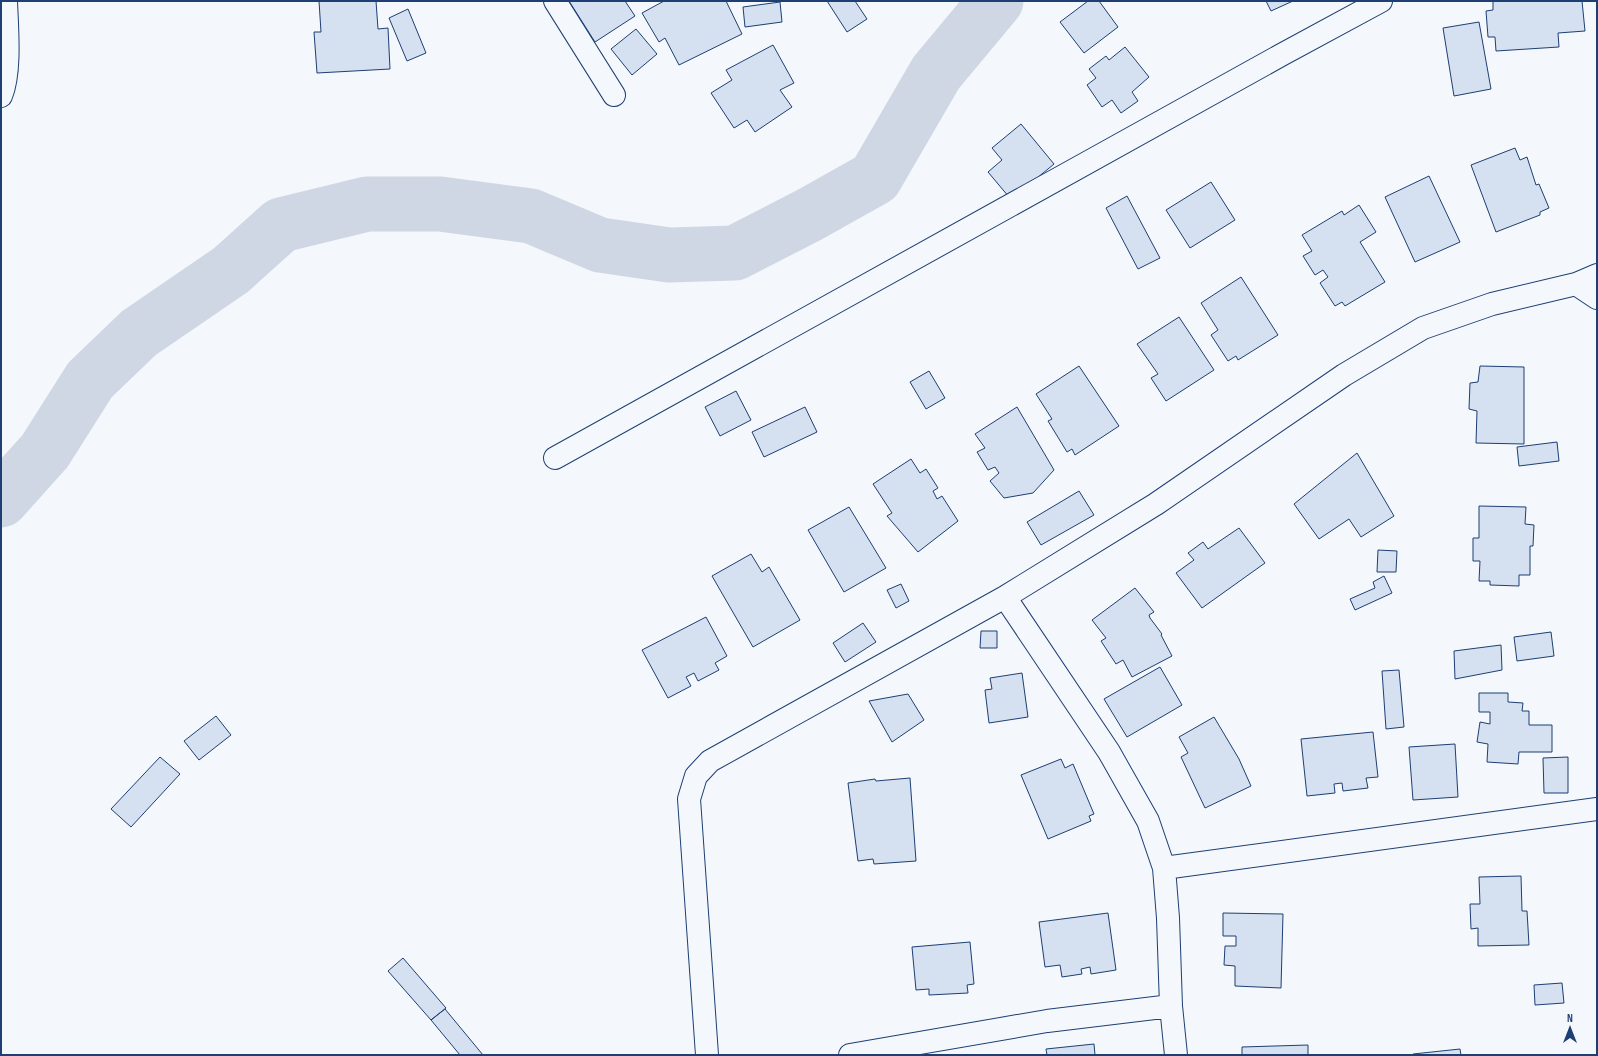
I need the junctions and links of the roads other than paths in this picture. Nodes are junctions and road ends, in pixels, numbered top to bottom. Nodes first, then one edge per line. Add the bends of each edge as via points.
1 (6, 1) edge
2 (555, 1) edge
3 (1381, 1) edge
4 (614, 95) dead end
5 (1, 96) edge
6 (1597, 275) edge
7 (1576, 284) junction
8 (1597, 298) edge
9 (555, 458) dead end
10 (1006, 597) junction
11 (1597, 809) edge
12 (1164, 868) junction
13 (1171, 1006) junction
14 (707, 1055) edge
15 (850, 1055) edge
16 (1176, 1055) edge

1 - 5 street via 8,39 5,87
2 - 4 street
3 - 9 street
6 - 7 street
7 - 8 street
7 - 10 street via 1492,304 1423,328 1344,375 1156,504
10 - 12 street via 1109,752 1148,821
10 - 14 street via 710,761 696,776 689,799
11 - 12 street
12 - 13 street
13 - 15 street via 1047,1021
13 - 16 street

